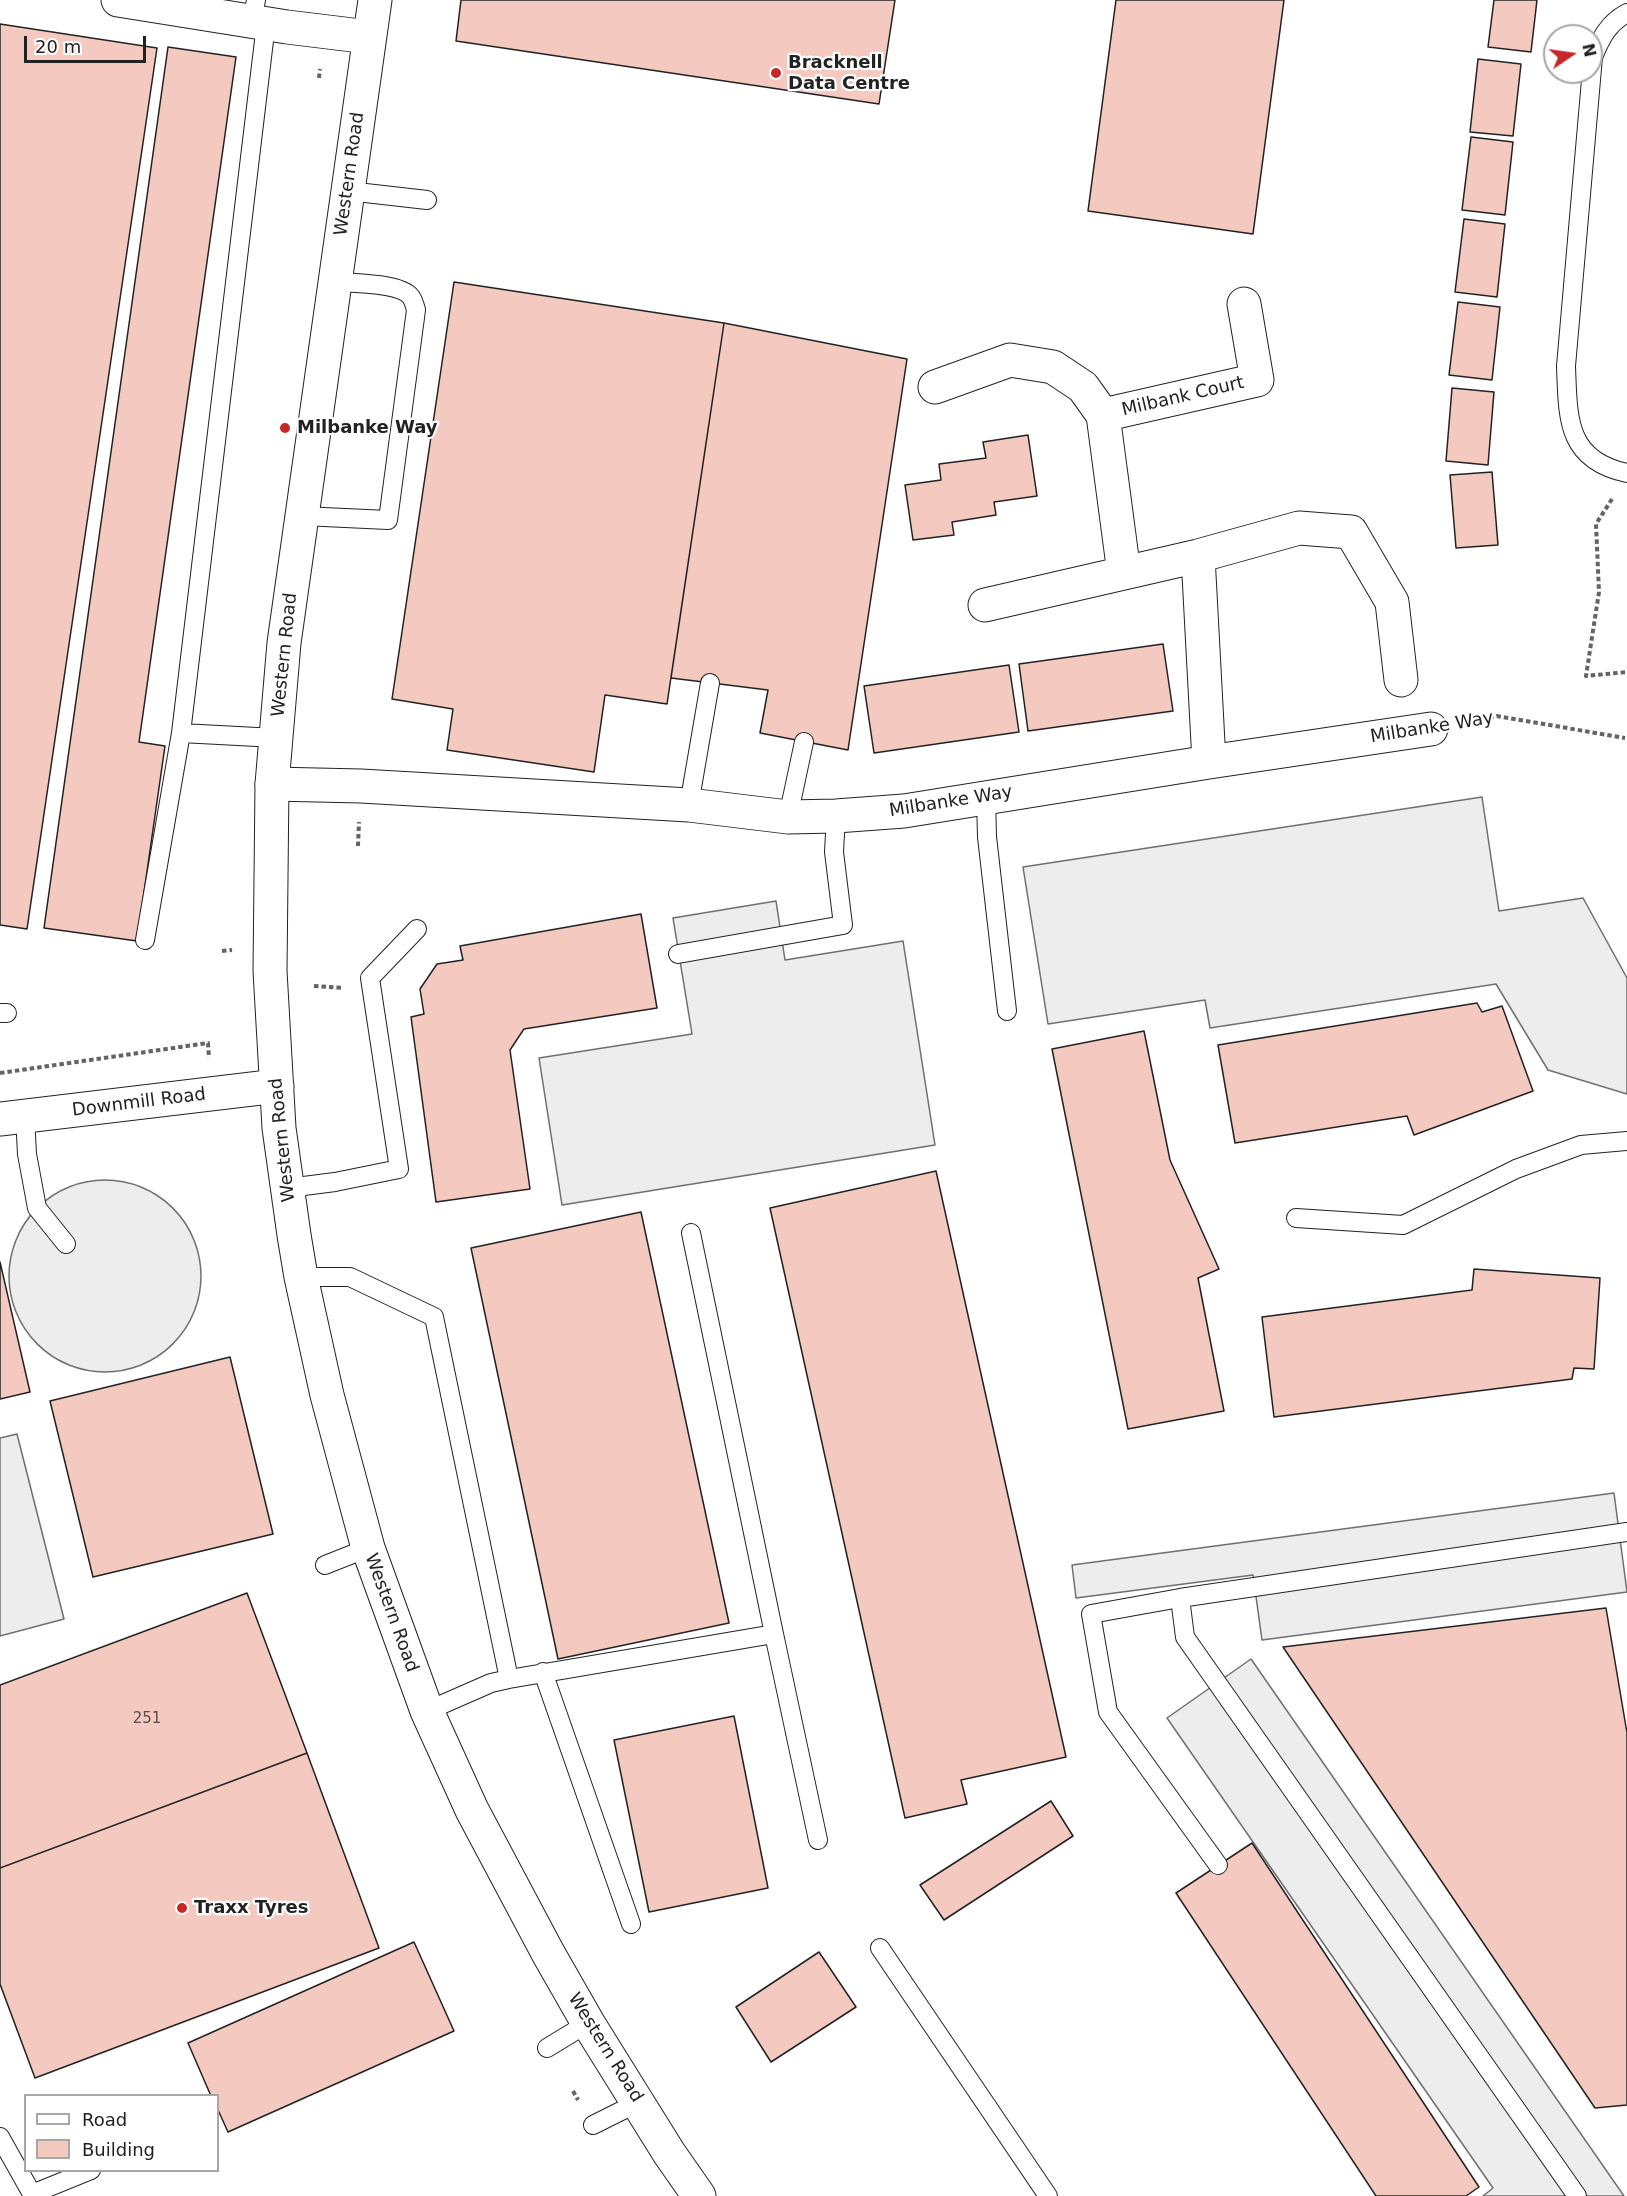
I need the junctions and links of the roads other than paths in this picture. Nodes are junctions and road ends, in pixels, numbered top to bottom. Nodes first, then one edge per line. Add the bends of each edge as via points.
1 (117, 0) edge
2 (375, 0) edge
3 (1627, 13) edge
4 (258, 15) edge
5 (369, 37) junction
6 (348, 191) junction
7 (428, 200) dead end
8 (335, 282) junction
9 (1244, 304) dead end
10 (935, 387) dead end
11 (1103, 415) junction
12 (1627, 473) edge
13 (302, 516) junction
14 (1198, 556) junction
15 (1124, 573) junction
16 (985, 605) dead end
17 (1401, 680) dead end
18 (710, 683) dead end
19 (1431, 729) road end
20 (181, 734) junction
21 (276, 738) junction
22 (804, 742) dead end
23 (1209, 762) junction
24 (272, 784) junction
25 (986, 797) junction
26 (689, 805) junction
27 (836, 816) junction
28 (788, 817) junction
29 (417, 929) dead end
30 (145, 940) dead end
31 (678, 954) dead end
32 (1007, 1011) dead end
33 (277, 1086) junction
34 (12, 1117) edge
35 (1627, 1141) edge
36 (288, 1188) junction
37 (1296, 1218) dead end
38 (691, 1233) dead end
39 (66, 1244) dead end
40 (301, 1277) junction
41 (1627, 1532) edge
42 (368, 1548) junction
43 (325, 1565) dead end
44 (1180, 1598) junction
45 (774, 1634) junction
46 (543, 1672) junction
47 (509, 1679) junction
48 (427, 1711) junction
49 (818, 1840) dead end
50 (1218, 1865) dead end
51 (631, 1924) dead end
52 (880, 1948) dead end
53 (588, 2023) junction
54 (547, 2048) dead end
55 (639, 2102) junction
56 (592, 2125) dead end
57 (0, 2137) edge
58 (86, 2172) edge
59 (699, 2196) edge
60 (1048, 2196) edge
61 (1577, 2196) edge

1 - 4 street
2 - 5 street, Western Road
3 - 12 lane via 1603,34 1593,57 1566,366 1568,415 1577,443 1611,470
4 - 5 street
4 - 20 lane
5 - 6 street, Western Road
6 - 7 lane
6 - 8 street, Western Road
8 - 13 street, Western Road
8 - 13 lane via 401,290 411,296 416,310 388,520
9 - 11 street, Milbank Court via 1257,380
10 - 11 street, Milbank Court via 1010,360 1053,367 1083,387
11 - 15 street, Milbank Court
13 - 21 street, Western Road via 284,643
14 - 15 street
14 - 17 street via 1299,528 1351,532 1392,602
14 - 23 street
15 - 16 street
18 - 26 lane
19 - 23 street, Milbanke Way
20 - 21 lane
20 - 30 lane
21 - 24 street, Western Road
22 - 28 lane
23 - 25 street, Milbanke Way
24 - 26 street, Milbanke Way
24 - 33 street, Western Road via 269,947
25 - 27 street, Milbanke Way via 904,811
25 - 32 lane
26 - 28 street, Milbanke Way
27 - 28 street, Milbanke Way
27 - 31 lane via 834,852 843,925
29 - 36 lane via 370,978 399,1169
33 - 34 street, Downmill Road
33 - 36 street, Western Road
34 - 39 lane via 27,1154 37,1208
35 - 37 lane via 1581,1144 1516,1169 1402,1225
36 - 40 street, Western Road
38 - 45 lane
40 - 42 street, Western Road via 327,1395
40 - 47 lane via 350,1277 434,1317
41 - 44 lane
42 - 43 lane
42 - 48 street, Western Road
44 - 50 lane via 1091,1614 1108,1712
44 - 61 lane via 1185,1637
45 - 46 lane
45 - 49 lane
46 - 47 lane
46 - 51 lane
47 - 48 lane
48 - 53 street, Western Road via 500,1865
52 - 60 lane
53 - 54 lane
53 - 55 street, Western Road
55 - 56 lane
55 - 59 street, Western Road
57 - 58 lane via 32,2194

